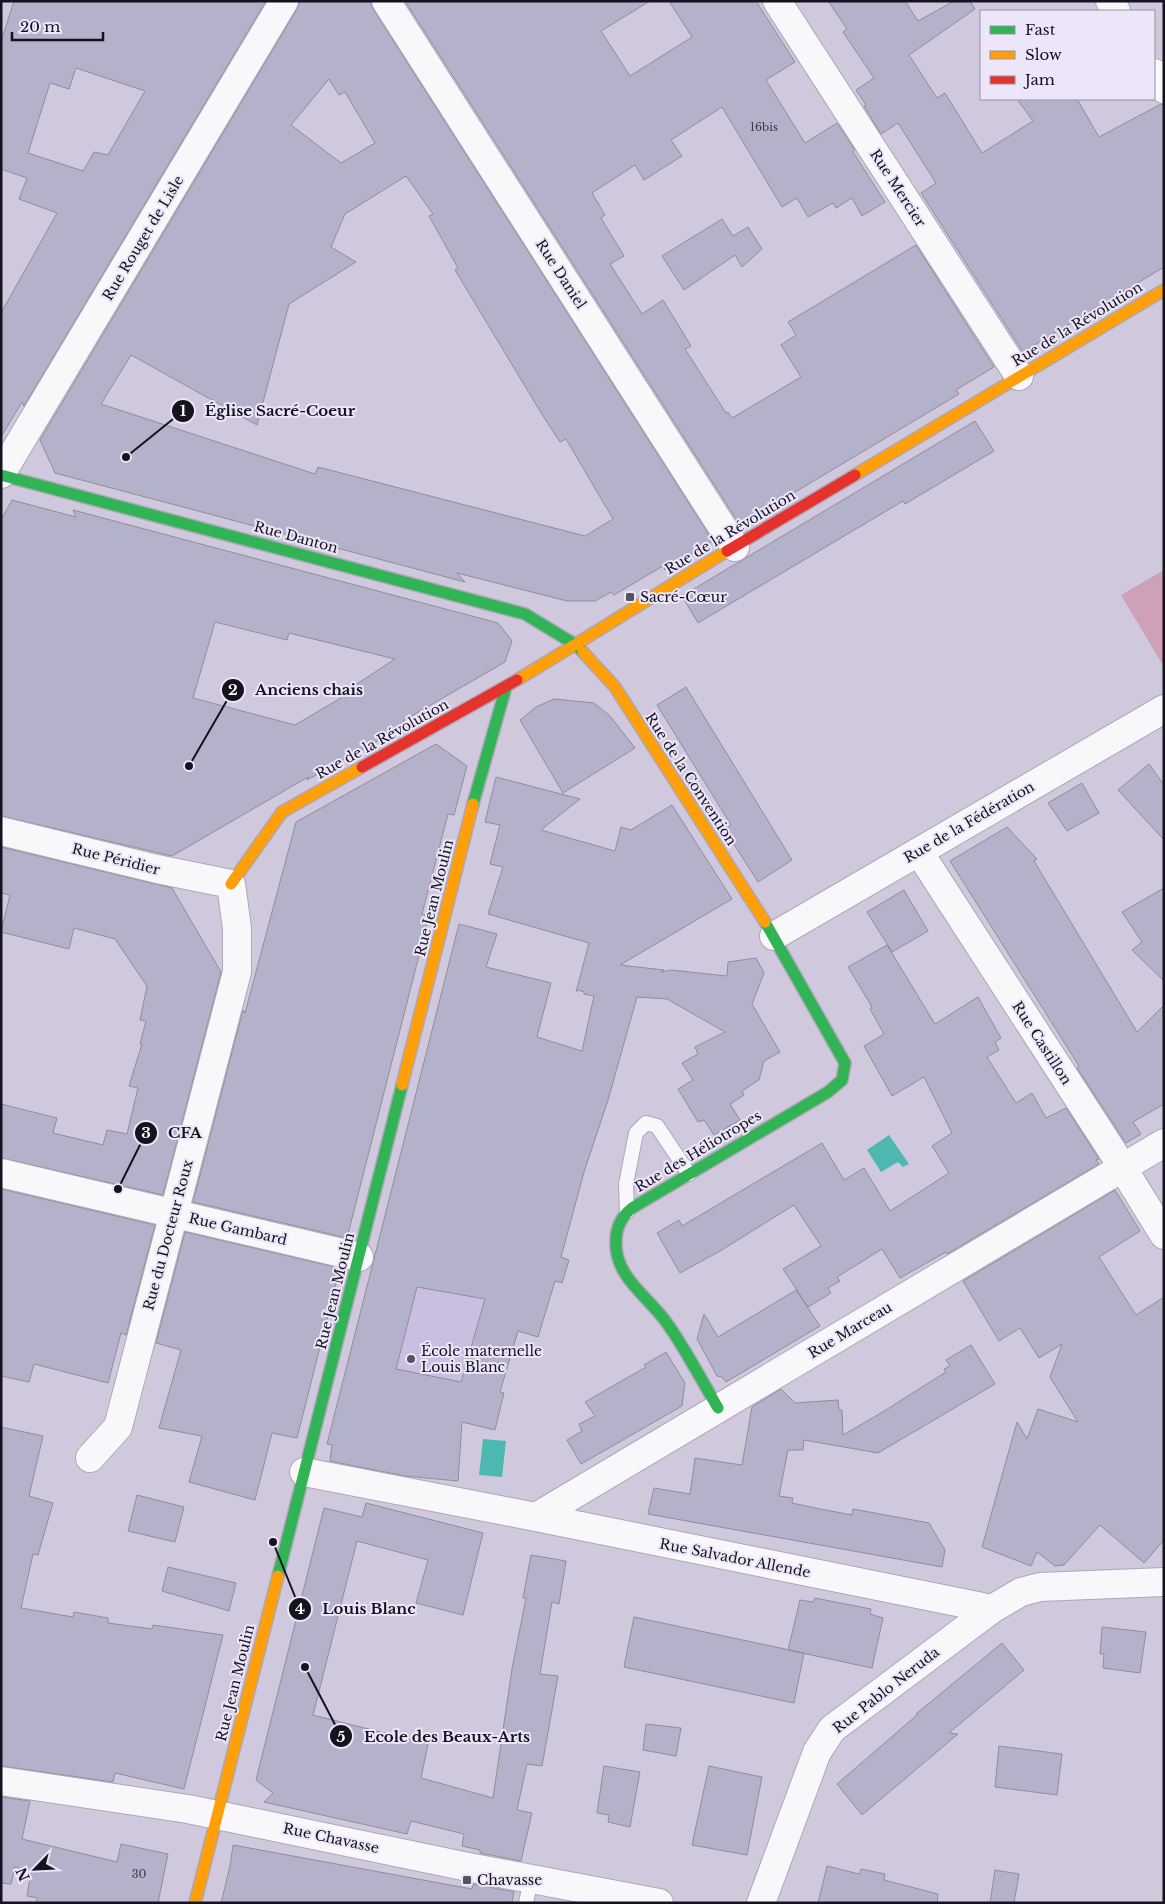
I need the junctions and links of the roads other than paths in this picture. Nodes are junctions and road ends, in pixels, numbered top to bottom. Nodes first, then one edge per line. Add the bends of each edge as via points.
1 (284, 1) edge
2 (386, 1) edge
3 (777, 1) edge
4 (1155, 75) edge
5 (1164, 89) edge
6 (1164, 290) edge
7 (1019, 376) junction
8 (1, 474) edge
9 (735, 547) junction
10 (576, 645) junction
11 (506, 687) junction
12 (1164, 708) edge
13 (1, 831) edge
14 (919, 852) junction
15 (231, 884) junction
16 (774, 936) junction
17 (1164, 1143) edge
18 (1122, 1168) junction
19 (1, 1173) edge
20 (688, 1174) junction
21 (627, 1212) junction
22 (174, 1213) junction
23 (1164, 1235) edge
24 (359, 1257) junction
25 (718, 1408) junction
26 (90, 1458) dead end
27 (304, 1472) junction
28 (536, 1517) junction
29 (1164, 1582) edge
30 (992, 1609) junction
31 (1, 1781) edge
32 (216, 1815) junction
33 (528, 1891) edge
34 (195, 1903) edge
35 (659, 1903) edge
36 (761, 1903) edge

1 - 8 street, Rue Rouget de Lisle
2 - 9 street, Rue Daniel
3 - 7 street, Rue Mercier
4 - 5 street
6 - 7 street, Rue de la Révolution
7 - 9 street, Rue de la Révolution
8 - 10 street, Rue Danton via 525,614
9 - 10 street, Rue de la Révolution
10 - 11 street, Rue de la Révolution
10 - 16 street, Rue de la Convention via 615,687
11 - 15 street, Rue de la Révolution via 282,812
11 - 24 street, Rue Jean Moulin via 482,770
12 - 14 street, Rue de la Fédération
13 - 15 street, Rue Péridier via 157,870
14 - 16 street, Rue de la Fédération
14 - 18 street, Rue Castillon
15 - 22 street, Rue du Docteur Roux via 238,928 236,972
16 - 20 street, Rue des Héliotropes via 845,1063 842,1080 828,1092
17 - 18 street, Rue Marceau
18 - 23 street, Rue Castillon
18 - 25 street, Rue Marceau
19 - 22 street, Rue Gambard
20 - 21 street, Rue des Héliotropes
20 - 21 lane via 657,1126 646,1123 636,1133 626,1184
21 - 25 street via 618,1226 615,1242 616,1256 624,1274 667,1322
22 - 24 street, Rue Gambard
22 - 26 street, Rue du Docteur Roux via 118,1427
24 - 27 street, Rue Jean Moulin
25 - 28 street, Rue Marceau
27 - 28 street, Rue Salvador Allende
27 - 32 street, Rue Jean Moulin
28 - 30 street, Rue Salvador Allende
29 - 30 street via 1040,1587 1021,1592
30 - 36 street, Rue Pablo Neruda via 832,1729 817,1752
31 - 32 street, Rue Chavasse
32 - 33 street, Rue Chavasse via 468,1867
32 - 34 street, Rue Jean Moulin
33 - 35 street, Rue Chavasse

